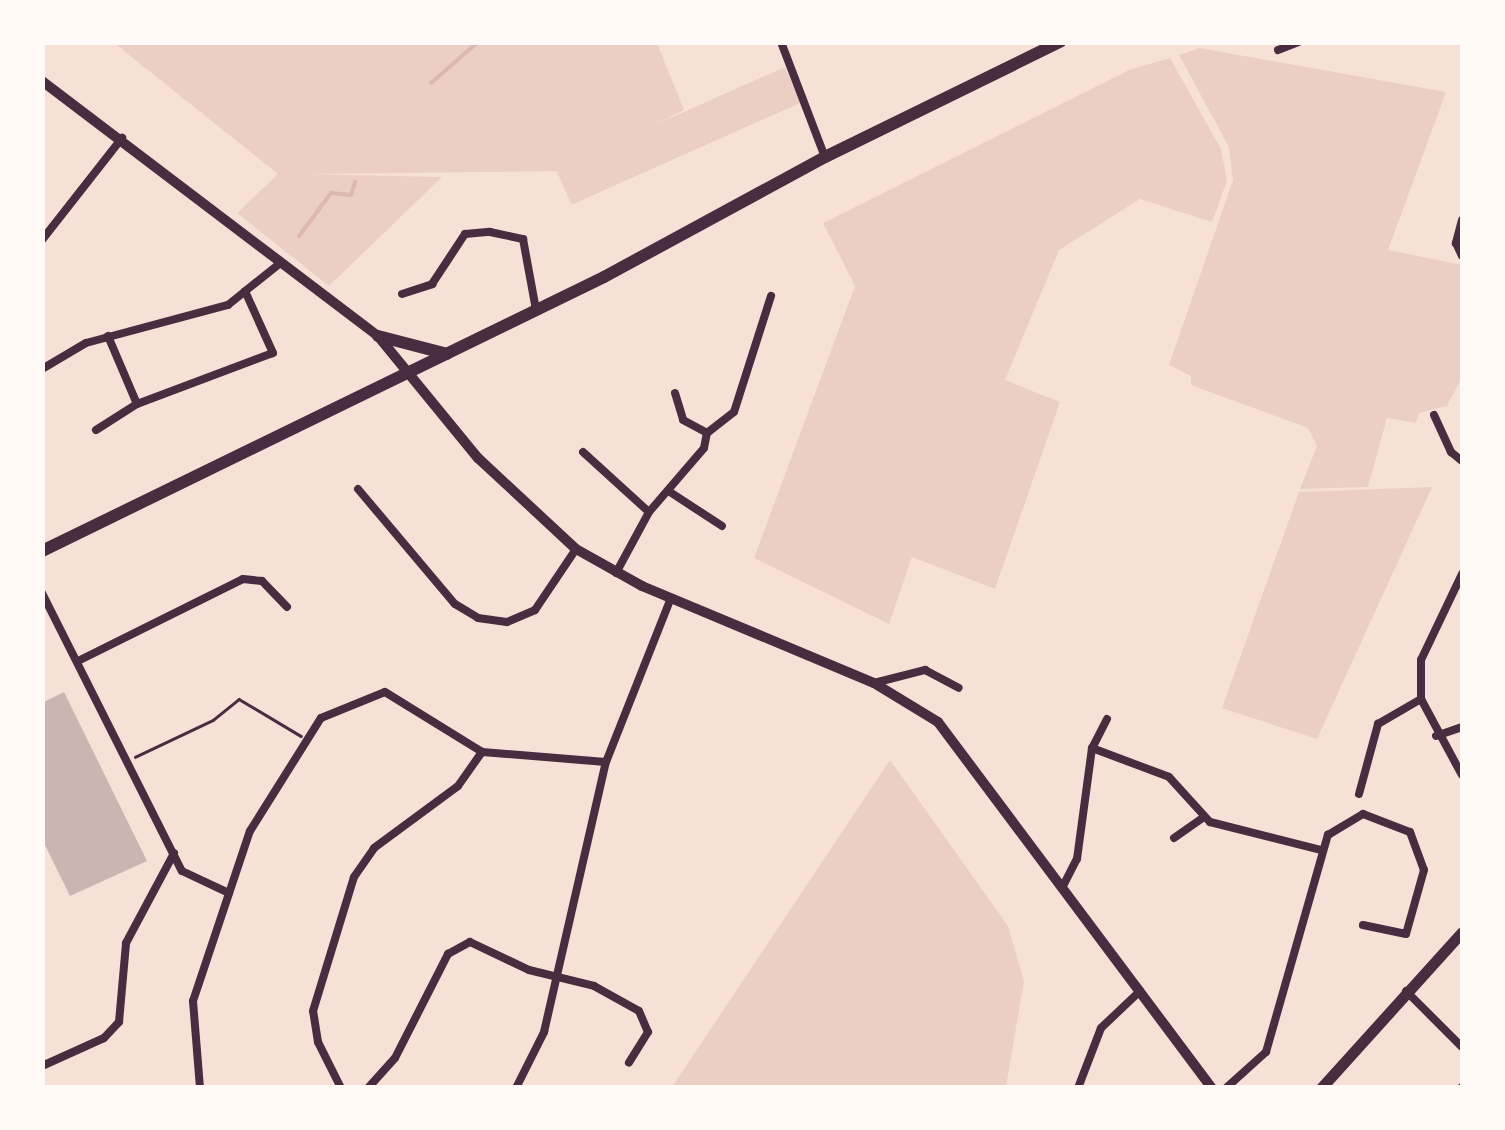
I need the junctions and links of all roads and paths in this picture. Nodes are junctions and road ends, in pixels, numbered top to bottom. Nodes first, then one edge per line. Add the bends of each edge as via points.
1 (782, 42) edge
2 (1060, 42) edge
3 (1299, 42) edge
4 (1278, 50) dead end
5 (42, 81) edge
6 (122, 138) junction
7 (826, 157) junction
8 (1462, 220) edge
9 (42, 240) edge
10 (1462, 256) edge
11 (278, 264) junction
12 (245, 291) junction
13 (402, 294) dead end
14 (770, 296) dead end
15 (536, 310) junction
16 (108, 336) junction
17 (378, 336) junction
18 (447, 354) junction
19 (42, 368) edge
20 (409, 372) junction
21 (675, 393) dead end
22 (137, 404) junction
23 (1434, 414) dead end
24 (96, 430) dead end
25 (707, 434) junction
26 (583, 452) dead end
27 (1462, 460) edge
28 (358, 489) dead end
29 (670, 492) junction
30 (649, 512) junction
31 (722, 526) dead end
32 (576, 548) junction
33 (42, 551) edge
34 (616, 574) junction
35 (1462, 574) edge
36 (42, 594) edge
37 (671, 598) junction
38 (286, 607) dead end
39 (78, 661) junction
40 (874, 683) junction
41 (960, 688) dead end
42 (1421, 699) junction
43 (1107, 719) dead end
44 (1462, 727) edge
45 (1436, 736) junction
46 (305, 738) junction
47 (1092, 748) junction
48 (482, 752) junction
49 (129, 759) junction
50 (606, 762) junction
51 (1462, 776) edge
52 (1359, 794) dead end
53 (1207, 819) junction
54 (1174, 838) dead end
55 (1320, 850) junction
56 (174, 853) junction
57 (1062, 888) junction
58 (229, 893) junction
59 (1363, 924) dead end
60 (1462, 932) edge
61 (557, 978) junction
62 (1140, 991) junction
63 (1406, 991) junction
64 (1462, 1047) edge
65 (629, 1063) dead end
66 (42, 1066) edge
67 (200, 1088) edge
68 (341, 1088) edge
69 (368, 1088) edge
70 (516, 1088) edge
71 (1078, 1088) edge
72 (1212, 1088) edge
73 (1226, 1088) edge
74 (1321, 1088) edge

1 - 7 street
2 - 7 main road
3 - 4 street
5 - 6 street
6 - 9 street
6 - 11 street
7 - 15 main road
8 - 10 street via 1456,243
11 - 12 street
11 - 17 street
12 - 16 street via 228,305
12 - 22 street via 273,353
13 - 15 street via 432,284 465,234 490,232 523,239
14 - 25 street via 734,412
15 - 18 main road
16 - 19 street
16 - 22 street
17 - 18 main road
17 - 20 street
18 - 20 main road
20 - 32 street via 478,458
20 - 33 main road
21 - 25 street via 684,420
22 - 24 street
23 - 27 street via 1451,452
25 - 29 street via 704,448
26 - 30 street
28 - 32 street via 455,604 478,618 507,622 536,610
29 - 30 street
29 - 31 street
30 - 34 street
32 - 34 street
34 - 37 street
35 - 42 street via 1421,660
36 - 39 street
37 - 40 street
37 - 50 street
38 - 39 street via 262,581 244,580
39 - 49 street
40 - 41 street via 925,670
40 - 57 street via 938,722
42 - 45 street
42 - 52 street via 1378,724
43 - 47 street
44 - 45 street
45 - 51 street
46 - 48 street via 332,710 380,692
46 - 49 path via 239,699 213,720
46 - 58 street via 250,830
47 - 53 street via 1170,777
47 - 57 street via 1077,859
48 - 50 street
48 - 68 street via 458,786 374,848 354,877 313,1011 318,1042
49 - 56 street
50 - 61 street
53 - 54 street
53 - 55 street
55 - 59 street via 1328,835 1363,814 1416,838 1424,870 1406,934
55 - 73 street via 1266,1052
56 - 58 street via 196,883
56 - 66 street via 126,943 119,1022 104,1038
57 - 62 street
58 - 67 street via 192,1001
60 - 63 main road
61 - 65 street via 594,986 645,1016 648,1032
61 - 69 street via 475,942 454,947 395,1058
61 - 70 street via 544,1032
62 - 71 street via 1101,1028
62 - 72 street
63 - 64 street
63 - 74 main road

